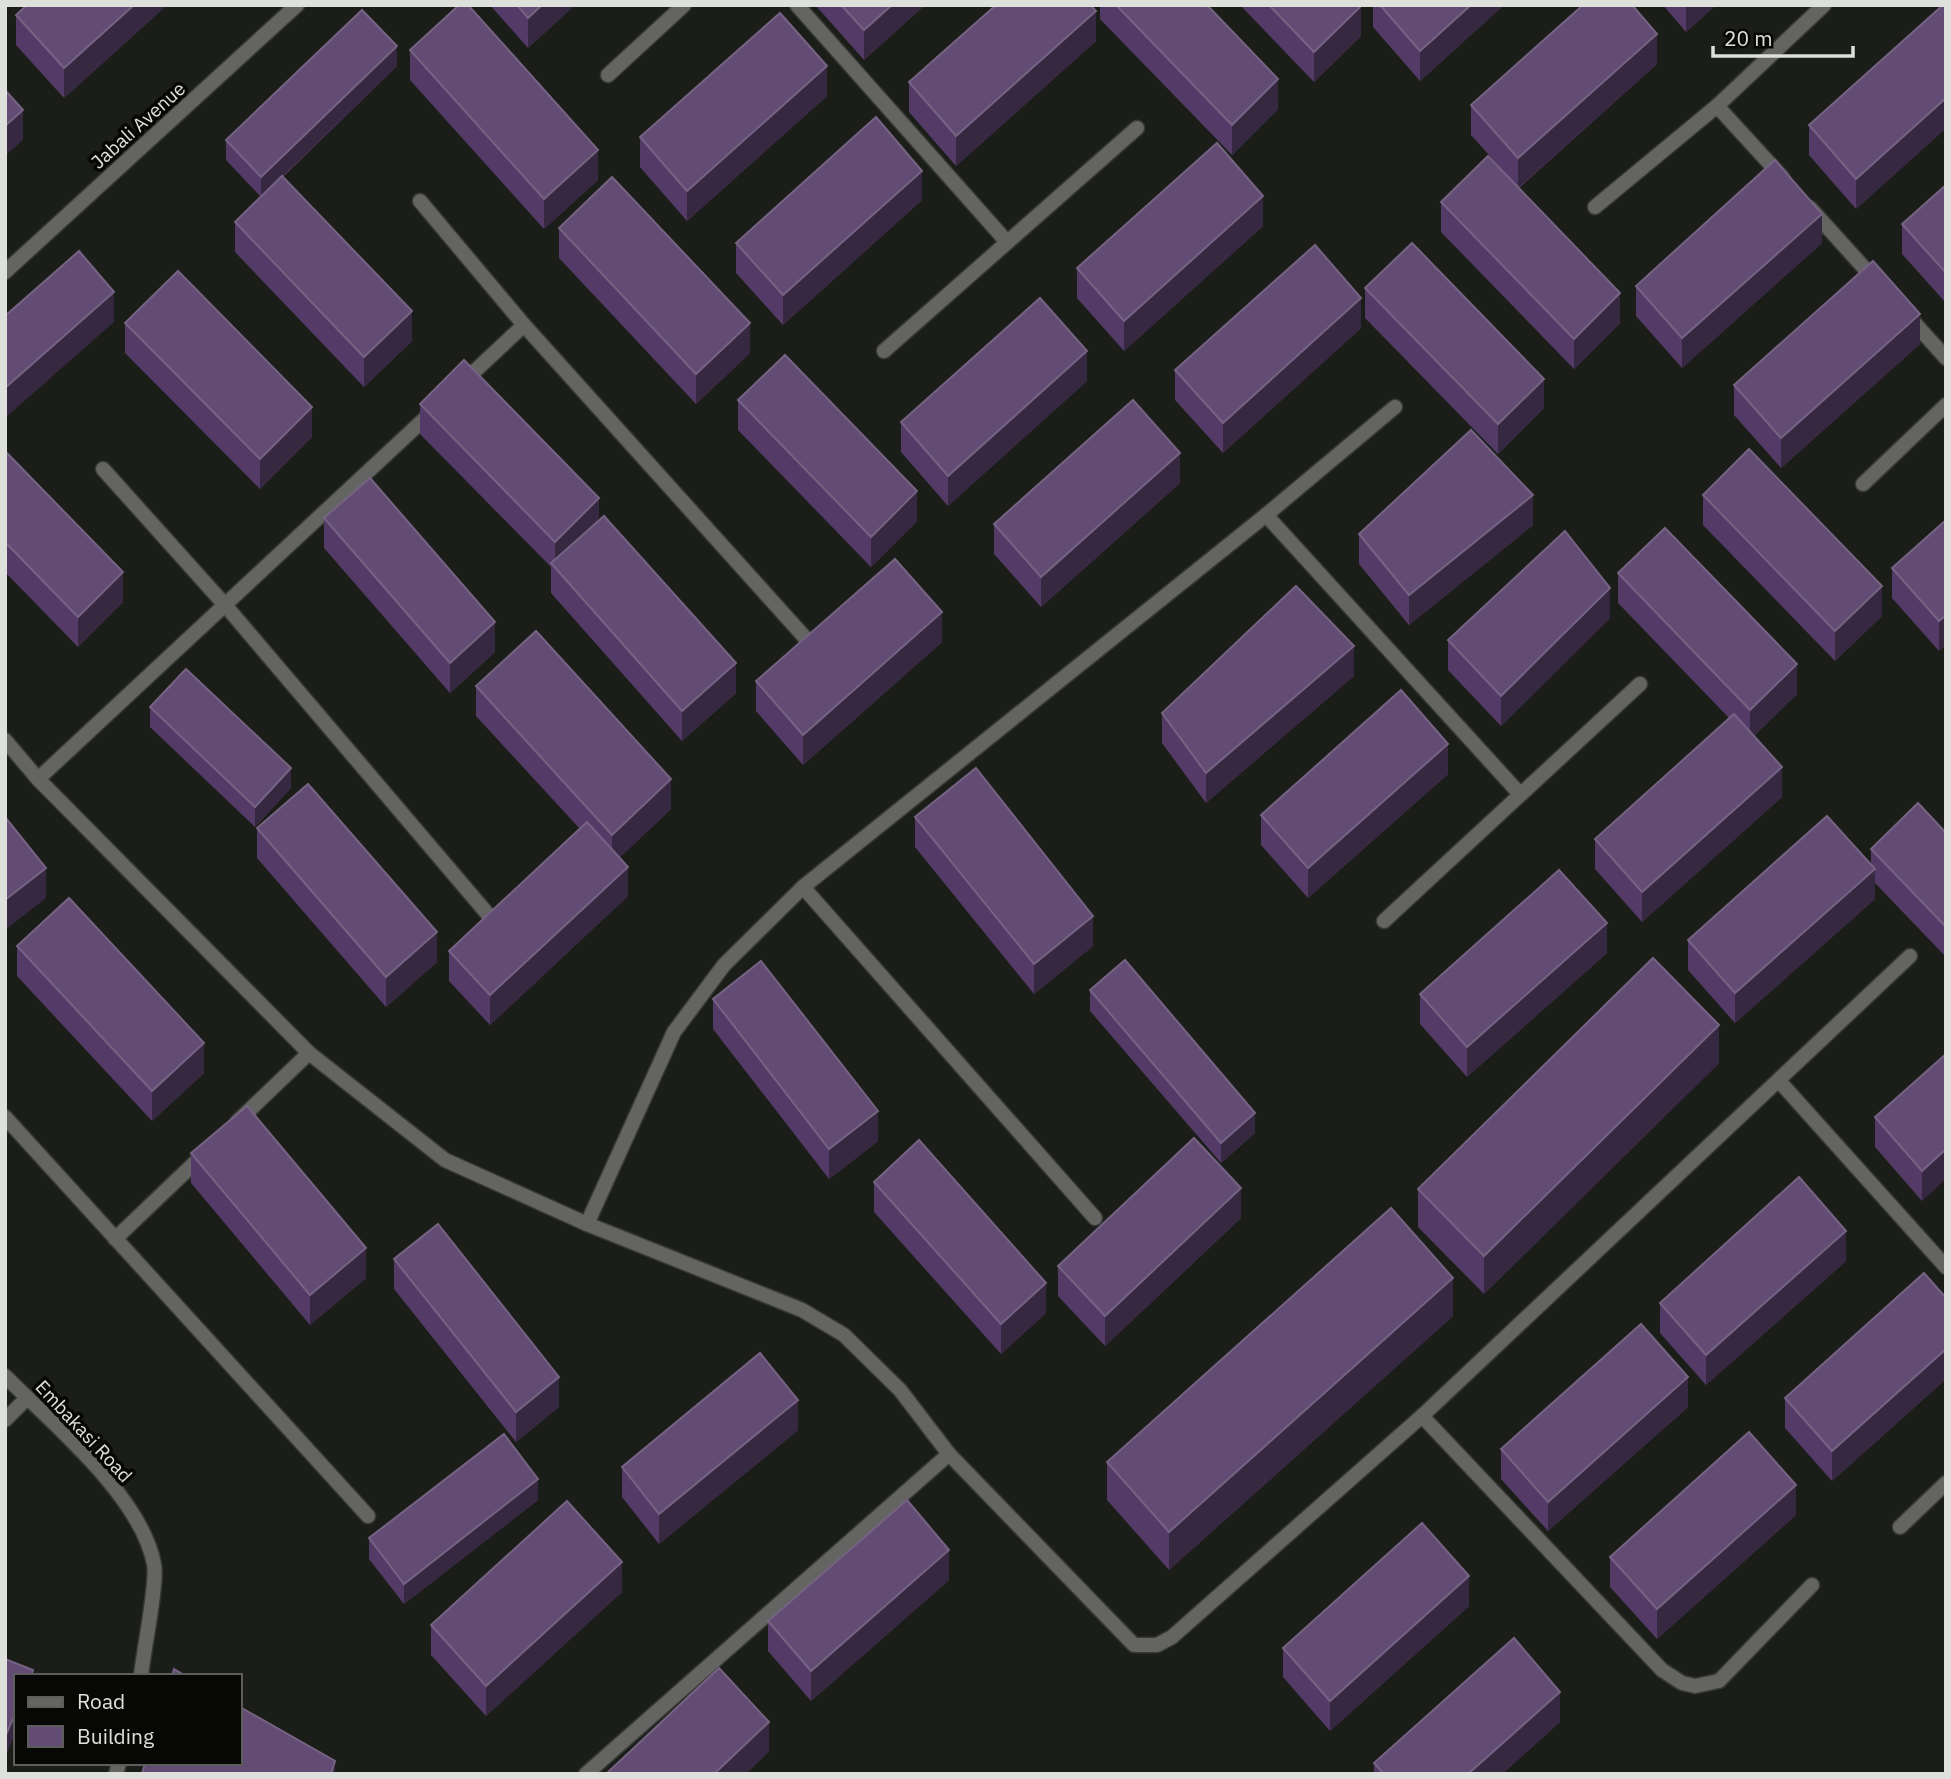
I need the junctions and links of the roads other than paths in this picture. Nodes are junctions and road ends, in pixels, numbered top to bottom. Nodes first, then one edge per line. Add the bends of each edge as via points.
1 (297, 5) edge
2 (684, 5) edge
3 (797, 5) edge
4 (1824, 5) edge
5 (608, 75) dead end
6 (1717, 106) junction
7 (1137, 128) dead end
8 (420, 201) dead end
9 (1595, 207) dead end
10 (1007, 242) junction
11 (5, 272) edge
12 (524, 325) junction
13 (884, 351) dead end
14 (1946, 358) edge
15 (1946, 405) edge
16 (1395, 407) dead end
17 (103, 469) dead end
18 (1863, 484) dead end
19 (1266, 515) junction
20 (225, 604) junction
21 (809, 642) edge
22 (1640, 684) dead end
23 (5, 740) edge
24 (38, 779) junction
25 (1519, 793) junction
26 (803, 887) junction
27 (491, 918) edge
28 (1384, 921) dead end
29 (1910, 956) dead end
30 (309, 1053) junction
31 (1779, 1081) junction
32 (5, 1117) edge
33 (1094, 1218) dead end
34 (587, 1224) junction
35 (115, 1239) junction
36 (1946, 1266) edge
37 (5, 1376) edge
38 (27, 1398) junction
39 (1422, 1416) junction
40 (5, 1420) edge
41 (949, 1454) junction
42 (1946, 1483) edge
43 (368, 1516) dead end
44 (1900, 1527) dead end
45 (1812, 1585) dead end
46 (141, 1674) edge
47 (586, 1774) edge

1 - 11 street, Jabali Avenue
2 - 5 street
3 - 10 street
4 - 6 street
6 - 9 street
6 - 14 street
7 - 10 street
8 - 12 street
10 - 13 street
12 - 20 street
12 - 21 street
15 - 18 street
16 - 19 street
17 - 20 street
19 - 25 street
19 - 26 street
20 - 24 street
20 - 27 street
22 - 25 street
23 - 24 street
24 - 30 street
25 - 28 street
26 - 33 street
26 - 34 street via 724,965 674,1032
29 - 31 street
30 - 34 street via 445,1160
30 - 35 street
31 - 36 street
31 - 39 street
32 - 35 street
34 - 41 street via 803,1310 845,1335 900,1390
35 - 43 street
37 - 38 street, Embakasi Road
38 - 40 street
38 - 46 street, Embakasi Road via 109,1481 140,1530 155,1565
39 - 41 street via 1172,1637 1148,1646 1134,1645 1122,1636
39 - 45 street via 1662,1670 1682,1683 1695,1686 1719,1681
41 - 47 street
42 - 44 street

